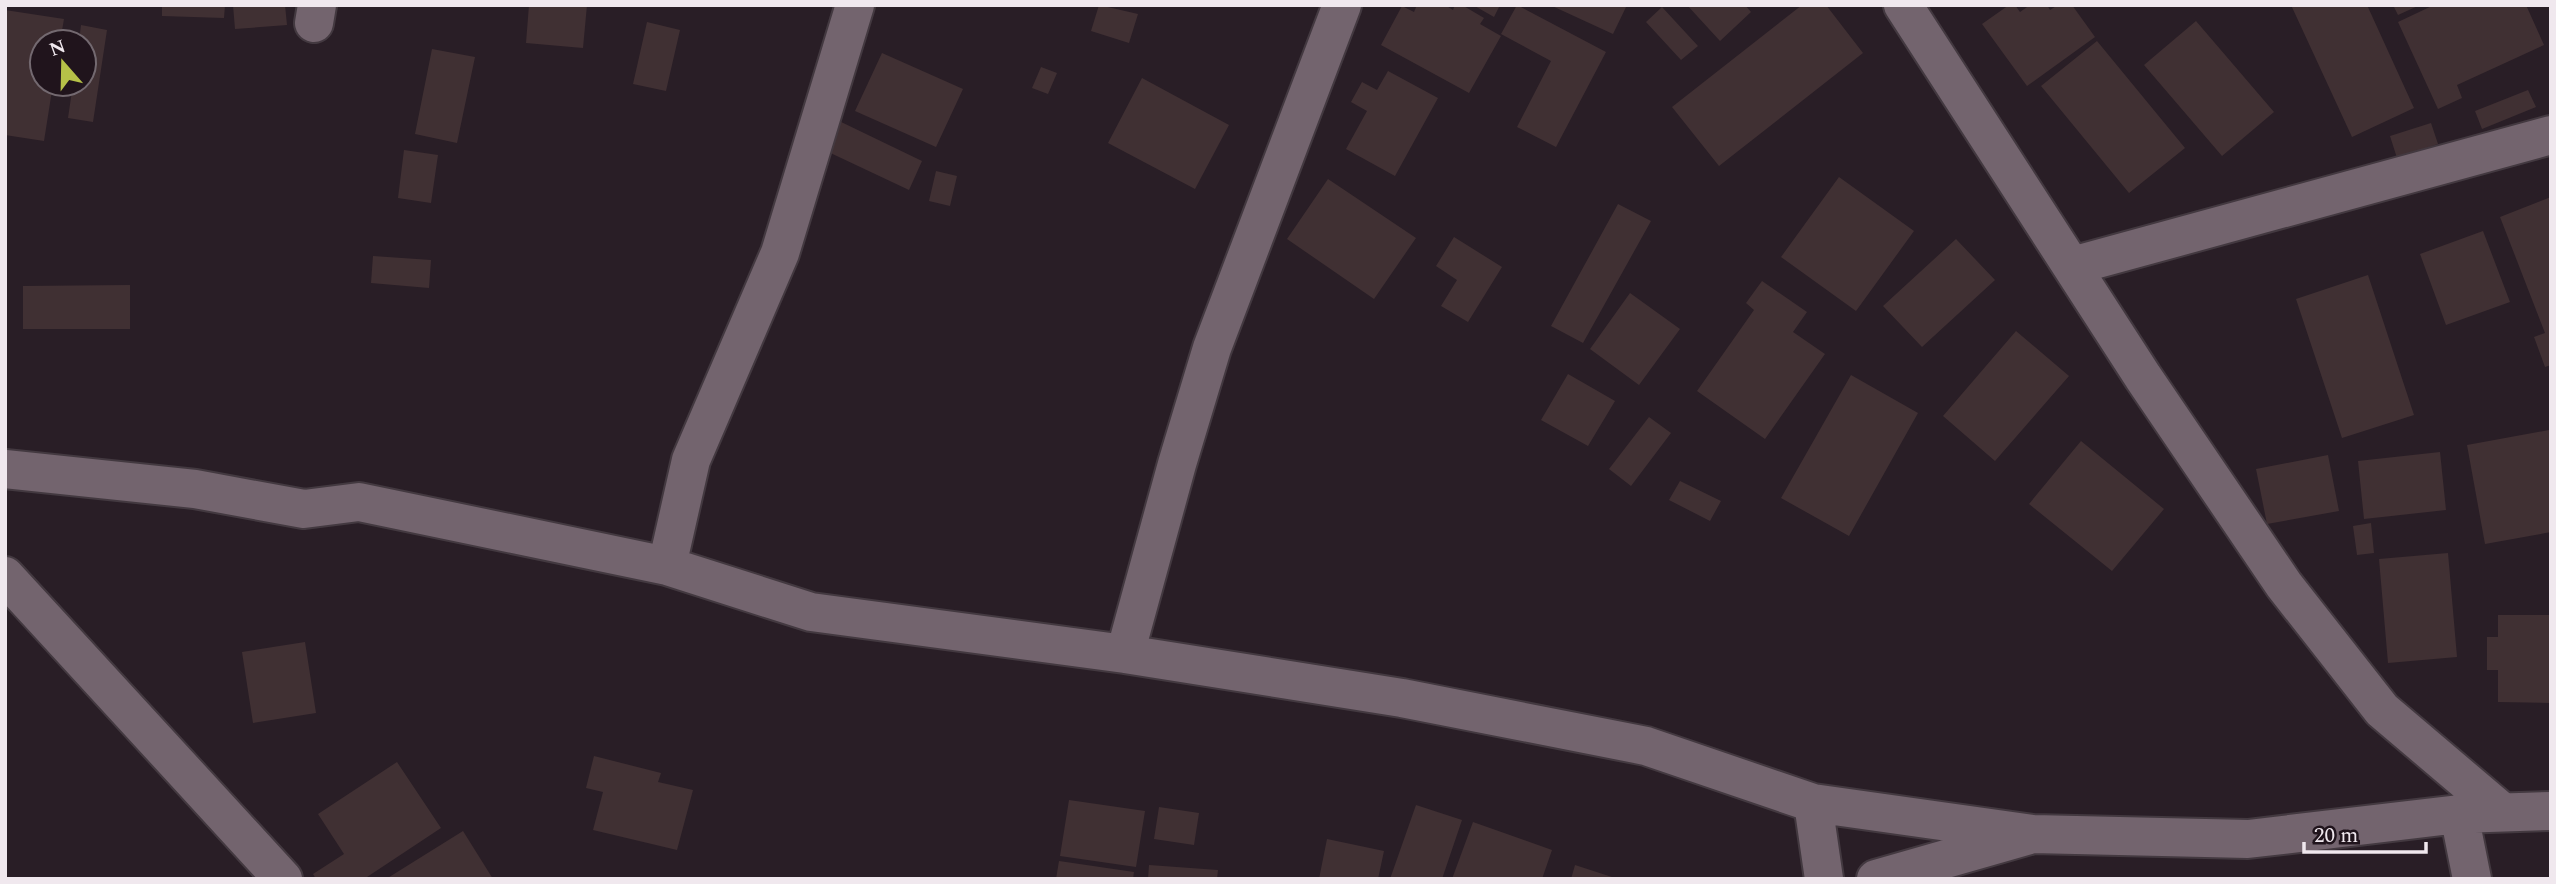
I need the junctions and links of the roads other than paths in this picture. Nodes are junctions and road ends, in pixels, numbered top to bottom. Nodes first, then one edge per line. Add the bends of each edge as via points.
1 (855, 5) edge
2 (1342, 5) edge
3 (1903, 5) edge
4 (2551, 135) edge
5 (2072, 266) junction
6 (5, 469) edge
7 (667, 566) junction
8 (5, 576) edge
9 (1125, 654) junction
10 (1813, 803) junction
11 (2501, 811) junction
12 (2551, 811) edge
13 (2459, 814) junction
14 (2033, 834) junction
15 (282, 879) edge
16 (1824, 879) edge
17 (1876, 879) edge
18 (2472, 879) edge

1 - 7 street via 780,253 691,460
2 - 9 street via 1212,348
3 - 5 street
4 - 5 street
5 - 11 street via 2284,585 2382,710
6 - 7 street via 195,489 304,509 359,502
7 - 9 street via 811,612
8 - 15 street
9 - 10 street via 1402,698 1646,746
10 - 14 street
10 - 16 street
11 - 12 street
11 - 13 street
13 - 14 street via 2248,839
13 - 18 street
14 - 17 street

